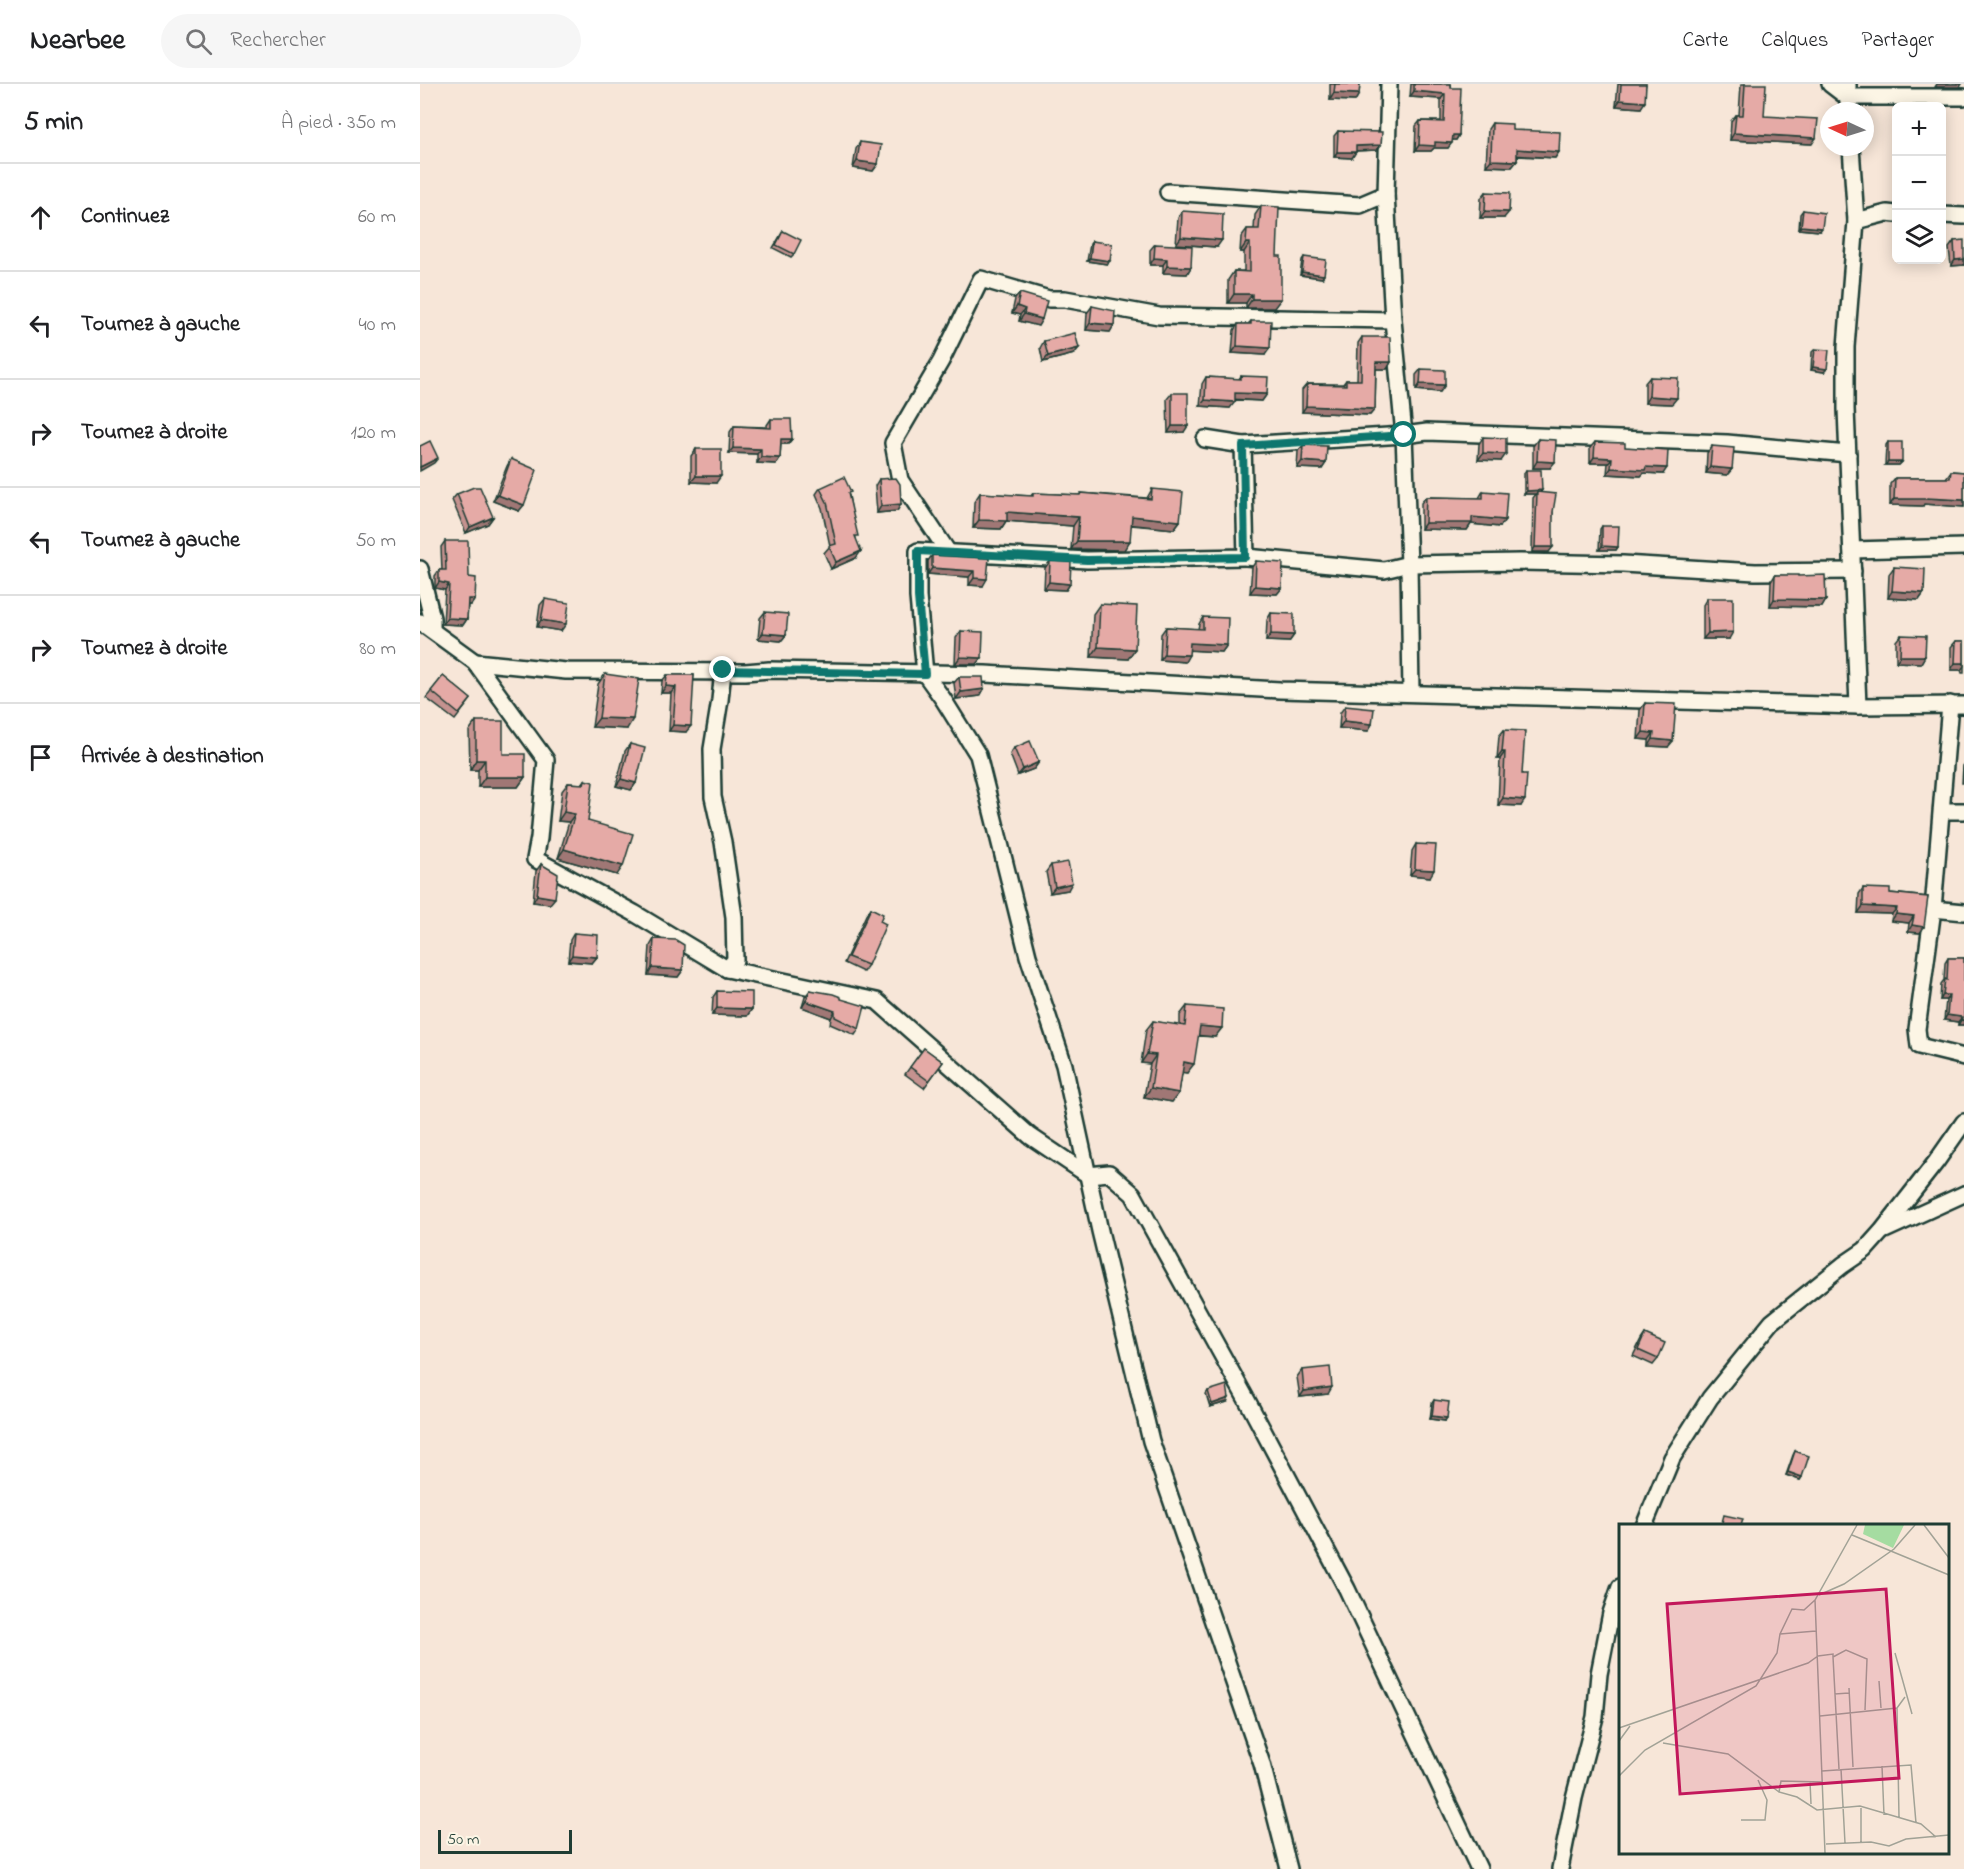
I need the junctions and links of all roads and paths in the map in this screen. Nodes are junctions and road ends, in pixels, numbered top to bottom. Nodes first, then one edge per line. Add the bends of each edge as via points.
1 (1389, 84) edge
2 (1830, 84) edge
3 (1848, 97) edge
4 (1964, 97) edge
5 (1852, 156) edge
6 (1168, 192) dead end
7 (1386, 194) junction
8 (1892, 214) edge
9 (1946, 215) edge
10 (1964, 216) edge
11 (1856, 221) junction
12 (1393, 320) junction
13 (1404, 435) junction
14 (1205, 439) dead end
15 (1243, 446) junction
16 (1848, 454) junction
17 (1964, 547) edge
18 (1852, 550) junction
19 (948, 552) junction
20 (1245, 557) junction
21 (1410, 564) junction
22 (420, 569) edge
23 (1853, 571) junction
24 (426, 626) edge
25 (475, 662) junction
26 (723, 670) junction
27 (925, 674) junction
28 (1412, 693) junction
29 (1957, 704) edge
30 (1858, 706) junction
31 (1942, 811) junction
32 (1964, 811) edge
33 (1933, 909) junction
34 (1964, 912) edge
35 (727, 969) junction
36 (1964, 1057) edge
37 (1964, 1122) edge
38 (1088, 1175) junction
39 (1964, 1194) edge
40 (1882, 1231) junction
41 (1645, 1524) edge
42 (1619, 1590) edge
43 (1289, 1869) edge
44 (1479, 1869) edge
45 (1560, 1869) edge

1 - 7 street
2 - 3 street
3 - 4 street
5 - 11 street
6 - 7 street via 1360,205
7 - 12 street
8 - 11 street
9 - 10 street
11 - 16 street via 1846,347
12 - 13 street
12 - 19 street via 1159,316 1050,299 981,279 941,361 893,443 900,480
13 - 15 street
13 - 16 street via 1427,432 1727,443
13 - 21 street
14 - 15 street
15 - 20 street
16 - 18 street
17 - 18 street
18 - 23 street
19 - 20 street via 1087,560
19 - 27 street via 918,551
20 - 21 street via 1384,570
21 - 23 street via 1520,562 1755,572
21 - 28 street
22 - 24 street via 432,618
23 - 30 street
24 - 25 street
25 - 26 street via 566,671
25 - 35 street via 546,760 535,859
26 - 27 street
26 - 35 street via 712,749 713,797 734,917 735,960
27 - 28 street
27 - 38 street via 978,755 1028,956 1064,1065
28 - 30 street
29 - 30 street
29 - 31 street
31 - 32 street
31 - 33 street
33 - 34 street
33 - 36 street via 1917,1029 1919,1046
35 - 38 street via 877,1001 1030,1136
37 - 40 street
38 - 43 street via 1151,1441 1262,1764
38 - 44 street via 1109,1173 1133,1194 1347,1589
39 - 40 street
40 - 41 street via 1865,1250 1772,1322 1716,1389 1672,1458
42 - 45 street via 1611,1613 1595,1717

